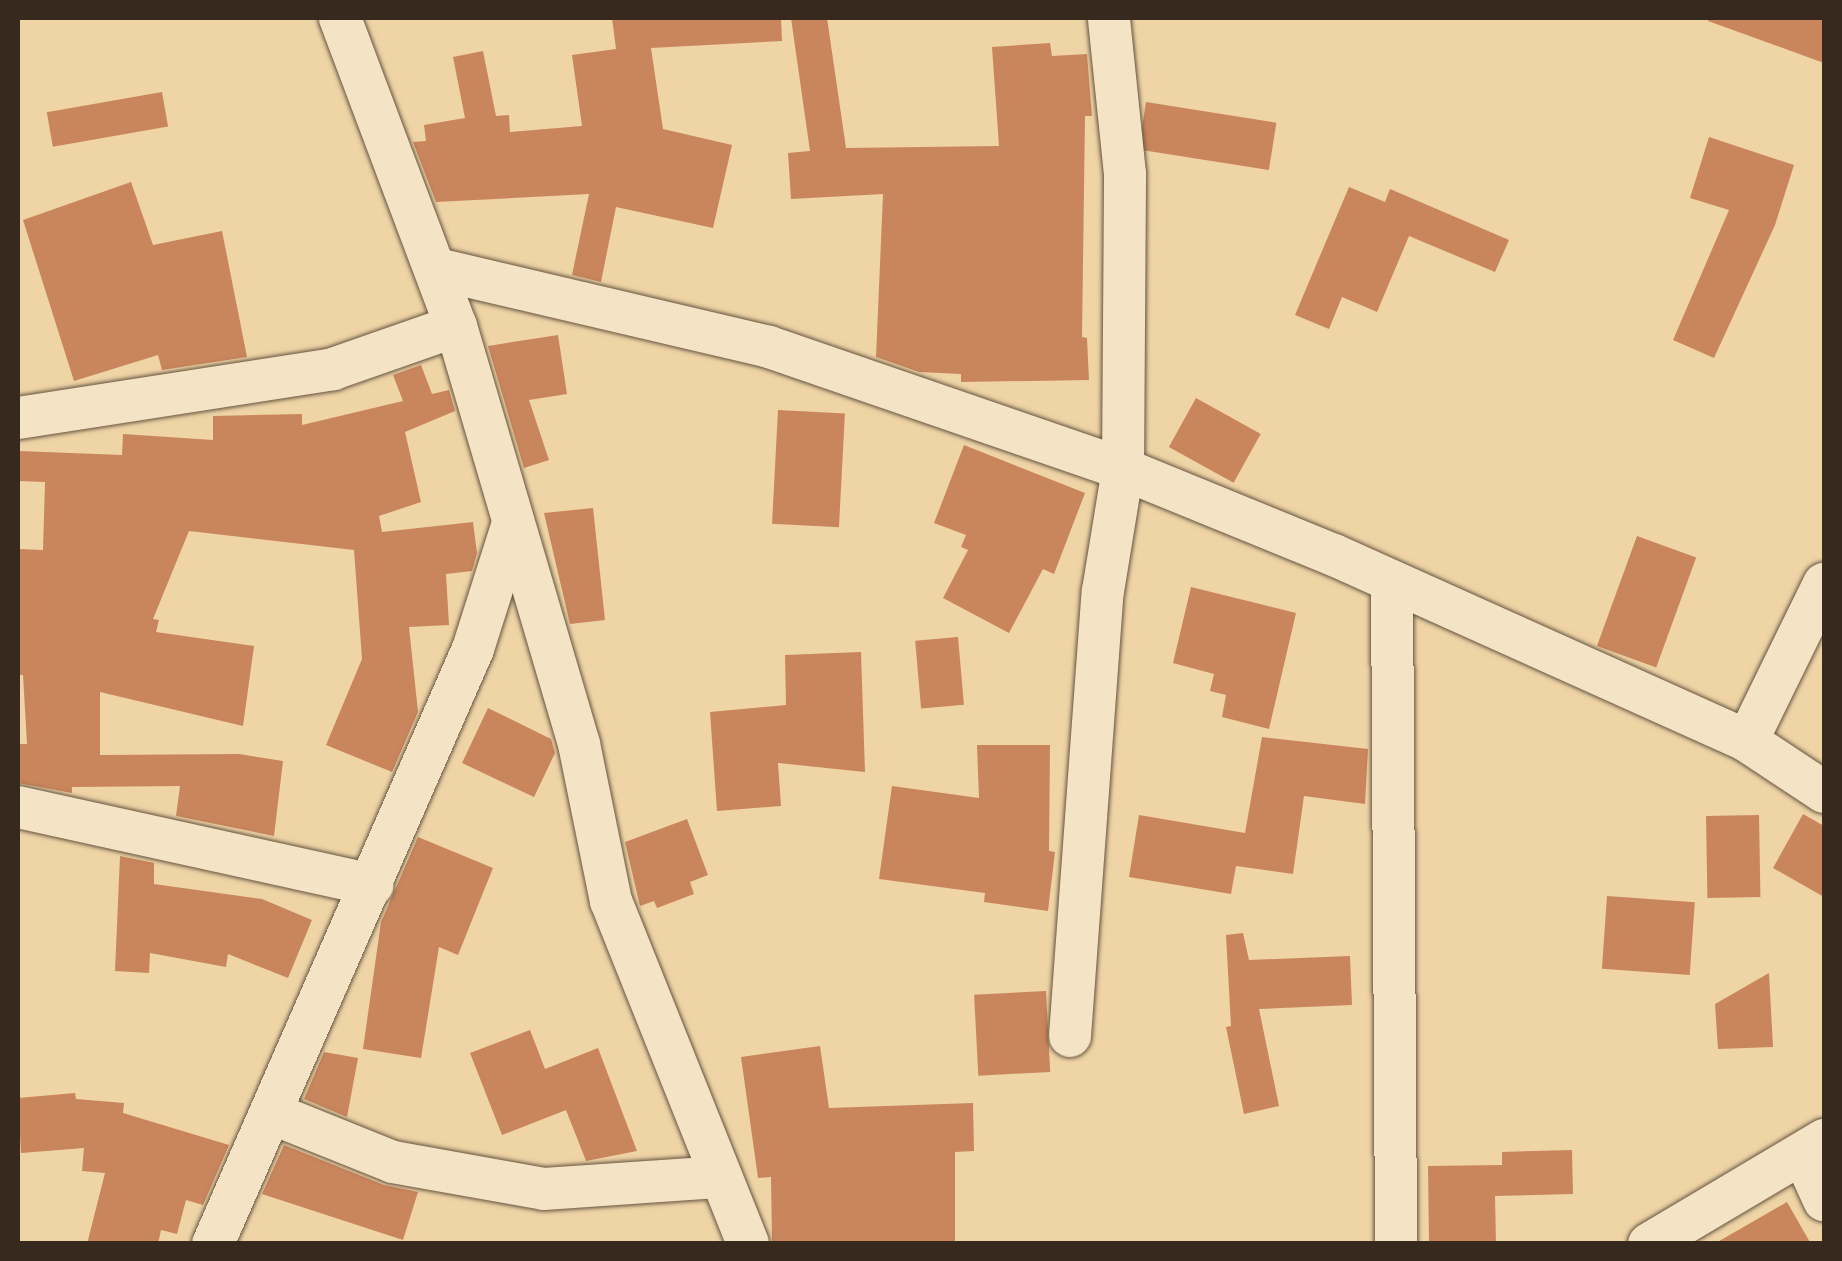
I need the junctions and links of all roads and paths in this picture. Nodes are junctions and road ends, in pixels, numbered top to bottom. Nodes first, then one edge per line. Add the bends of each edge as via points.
1 (340, 18) edge
2 (1108, 18) edge
3 (438, 269) junction
4 (456, 326) junction
5 (18, 418) edge
6 (1123, 469) junction
7 (512, 526) junction
8 (1392, 582) junction
9 (1824, 584) edge
10 (1747, 741) junction
11 (1824, 792) edge
12 (18, 806) edge
13 (373, 885) junction
14 (1070, 1036) dead end
15 (271, 1113) junction
16 (1814, 1147) edge
17 (718, 1177) junction
18 (1824, 1200) edge
19 (213, 1244) edge
20 (748, 1244) edge
21 (1396, 1244) edge
22 (1650, 1244) edge

1 - 3 street
2 - 6 street via 1126,174
3 - 4 street
3 - 6 street via 769,346
4 - 5 street via 333,369
4 - 7 street
6 - 8 street
6 - 14 street via 1099,630
7 - 13 street via 473,649
7 - 17 street via 580,744 611,900
8 - 10 street
8 - 21 street
9 - 10 street
10 - 11 street
12 - 13 street
13 - 15 street
15 - 17 street via 393,1162 544,1189
15 - 19 street
16 - 18 street
16 - 22 street
17 - 20 street

